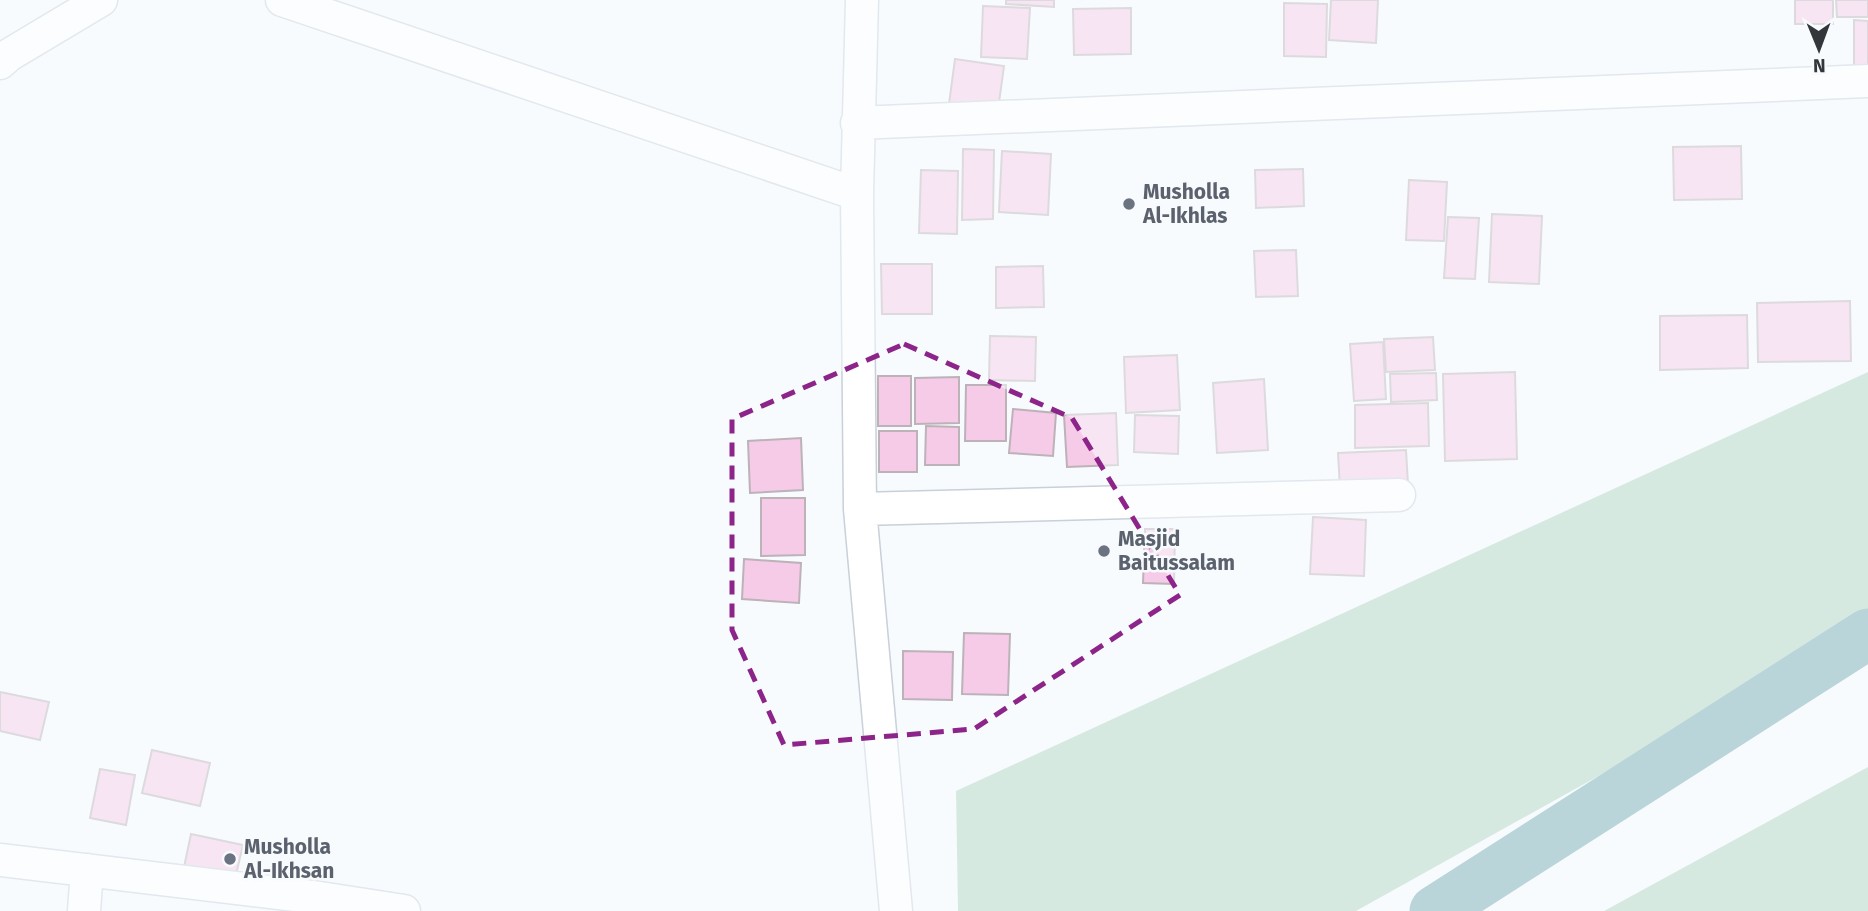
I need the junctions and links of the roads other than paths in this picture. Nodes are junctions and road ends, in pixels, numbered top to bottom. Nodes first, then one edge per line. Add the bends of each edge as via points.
1 (101, 0) edge
2 (282, 0) edge
3 (862, 0) edge
4 (0, 63) edge
5 (1868, 81) edge
6 (857, 123) junction
7 (856, 194) junction
8 (1399, 495) dead end
9 (860, 509) junction
10 (0, 860) edge
11 (87, 870) junction
12 (84, 911) edge
13 (404, 911) edge
14 (896, 911) edge

1 - 4 street
2 - 7 street
3 - 6 street
5 - 6 street
6 - 7 street
7 - 9 street
8 - 9 street
9 - 14 street
10 - 11 street
11 - 12 street
11 - 13 street

